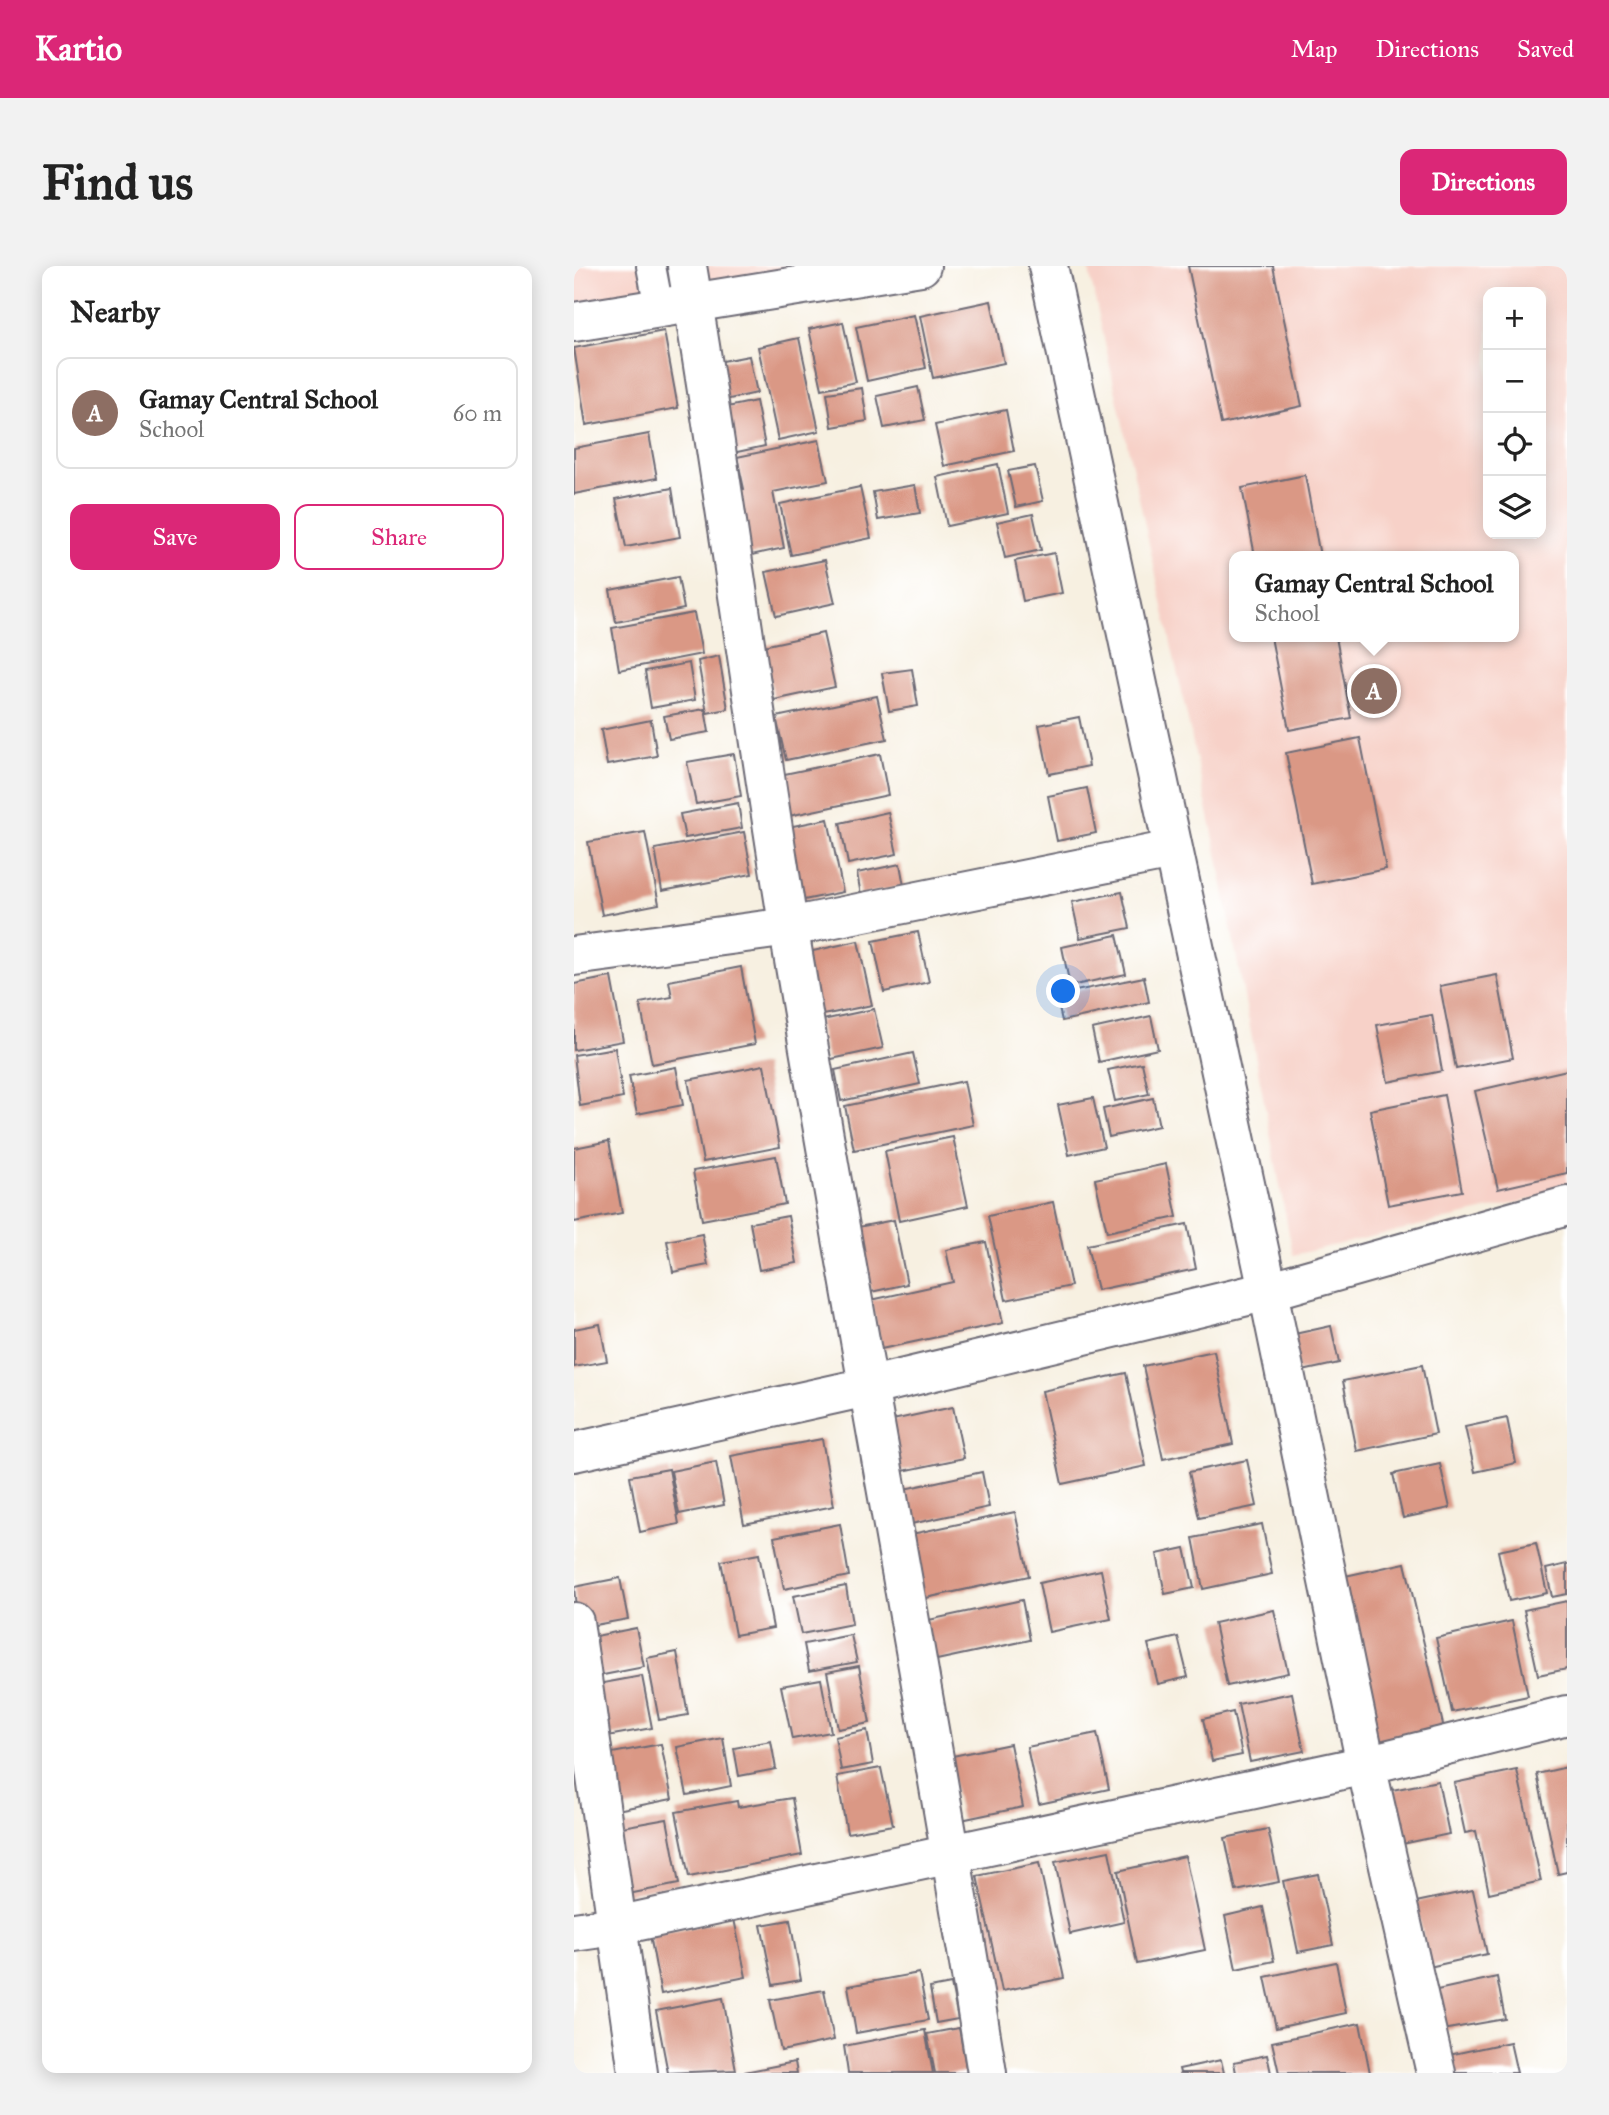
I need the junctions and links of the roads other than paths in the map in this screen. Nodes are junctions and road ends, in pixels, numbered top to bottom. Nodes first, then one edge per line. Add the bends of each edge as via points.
1 (651, 266) edge
2 (921, 266) edge
3 (1048, 266) edge
4 (680, 292) edge
5 (574, 322) edge
6 (1172, 850) junction
7 (789, 927) junction
8 (574, 956) edge
9 (1567, 1206) edge
10 (1268, 1291) junction
11 (867, 1387) junction
12 (574, 1452) edge
13 (574, 1622) edge
14 (1567, 1715) edge
15 (1366, 1765) junction
16 (952, 1852) junction
17 (616, 1926) junction
18 (574, 1932) edge
19 (638, 2073) edge
20 (988, 2073) edge
21 (1436, 2073) edge

1 - 4 lane
2 - 4 street
3 - 6 street
4 - 5 street
4 - 7 street
6 - 7 street
6 - 10 street
7 - 8 street
7 - 11 street
9 - 10 street
10 - 11 street
10 - 15 street
11 - 12 street
11 - 16 street
13 - 17 street
14 - 15 street
15 - 16 street
15 - 21 street
16 - 17 street
16 - 20 street
17 - 18 street
17 - 19 street

